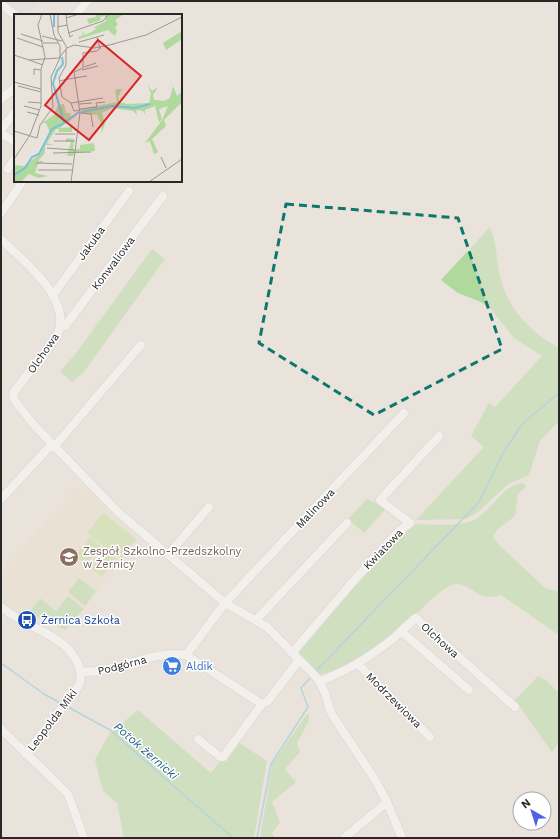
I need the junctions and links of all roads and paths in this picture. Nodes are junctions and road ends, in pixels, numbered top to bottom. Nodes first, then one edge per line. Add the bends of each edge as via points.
1 (81, 1) edge
2 (87, 1) edge
3 (1, 4) edge
4 (14, 14) edge
5 (74, 14) edge
6 (75, 14) edge
7 (14, 89) edge
8 (1, 99) edge
9 (14, 113) edge
10 (1, 132) edge
11 (14, 141) edge
12 (14, 159) edge
13 (8, 168) dead end
14 (21, 182) edge
15 (129, 191) dead end
16 (163, 196) dead end
17 (1, 213) edge
18 (1, 239) edge
19 (53, 295) junction
20 (60, 327) junction
21 (141, 345) dead end
22 (404, 413) dead end
23 (439, 436) dead end
24 (53, 445) junction
25 (1, 499) edge
26 (209, 507) dead end
27 (347, 523) dead end
28 (168, 555) junction
29 (225, 603) junction
30 (1, 607) edge
31 (256, 620) junction
32 (402, 631) junction
33 (292, 653) junction
34 (186, 655) junction
35 (299, 660) junction
36 (358, 664) junction
37 (81, 672) junction
38 (315, 677) junction
39 (469, 690) dead end
40 (262, 704) junction
41 (515, 707) dead end
42 (1, 729) edge
43 (430, 737) dead end
44 (198, 739) dead end
45 (26, 754) junction
46 (387, 802) junction
47 (400, 837) edge
48 (84, 838) edge
49 (344, 838) edge

1 - 5 street
2 - 6 street
3 - 4 street
7 - 8 street
9 - 10 street
10 - 11 street
12 - 13 street
14 - 17 street
15 - 19 street, Jakuba
16 - 20 street, Konwaliowa via 65,326
18 - 19 street, Olchowa
19 - 20 street, Olchowa via 59,307
20 - 24 street, Olchowa via 52,344 13,396 28,418
21 - 24 street
22 - 29 street, Malinowa
23 - 33 street, Kwiatowa via 380,500 410,523 398,532
24 - 25 street
24 - 28 street, Olchowa via 118,512
26 - 28 street
27 - 31 street
28 - 29 street, Olchowa
29 - 31 street, Olchowa
29 - 34 street
30 - 37 street via 58,640 76,661
31 - 33 street, Olchowa via 272,631
32 - 36 street, Olchowa
32 - 39 street
32 - 41 street, Olchowa via 416,618
33 - 35 street, Olchowa
34 - 37 street, Podgórna via 167,654 102,670
34 - 40 street
35 - 38 street, Olchowa
35 - 40 street via 268,701
36 - 38 street, Olchowa via 343,672
36 - 43 street, Modrzewiowa
37 - 45 street, Leopolda Miki via 80,683
38 - 46 street, Olchowa via 331,713
40 - 44 street via 223,757 218,756
42 - 45 street
45 - 48 street via 68,794
46 - 47 street, Olchowa
46 - 49 street

